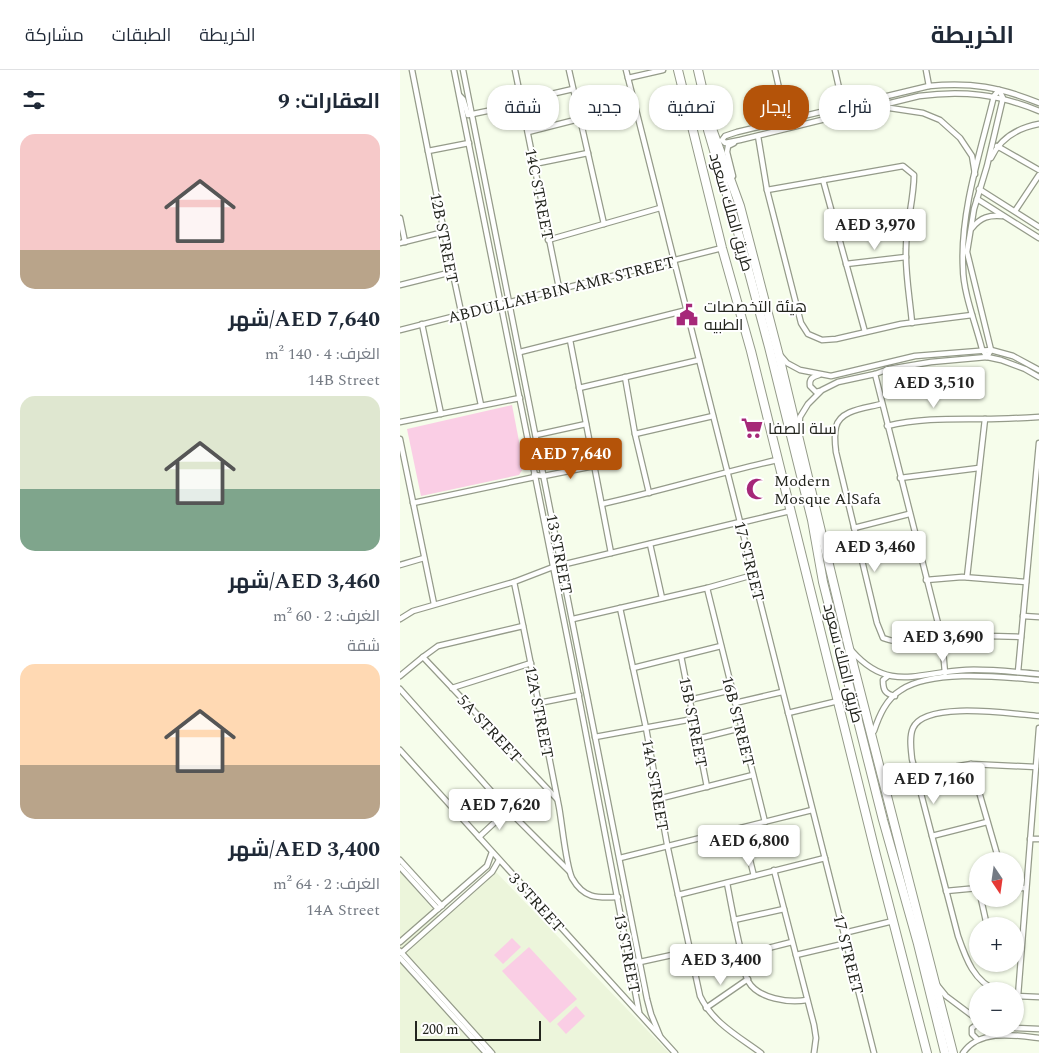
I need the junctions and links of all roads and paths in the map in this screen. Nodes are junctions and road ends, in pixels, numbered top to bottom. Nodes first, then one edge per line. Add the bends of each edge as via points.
1 (412, 70) edge
2 (454, 70) edge
3 (463, 70) edge
4 (514, 70) edge
5 (569, 70) edge
6 (626, 70) edge
7 (663, 70) edge
8 (678, 70) edge
9 (695, 70) edge
10 (774, 70) edge
11 (835, 70) edge
12 (926, 70) edge
13 (628, 78) junction
14 (517, 85) edge
15 (572, 85) edge
16 (630, 85) edge
17 (700, 85) edge
18 (778, 85) edge
19 (839, 85) edge
20 (929, 86) junction
21 (999, 90) junction
22 (459, 95) junction
23 (890, 95) edge
24 (994, 96) junction
25 (1002, 98) junction
26 (1039, 102) edge
27 (890, 103) edge
28 (890, 107) edge
29 (487, 110) edge
30 (1039, 111) edge
31 (472, 114) junction
32 (819, 121) edge
33 (569, 122) edge
34 (1039, 124) edge
35 (639, 125) edge
36 (583, 130) edge
37 (712, 130) edge
38 (714, 130) edge
39 (745, 130) edge
40 (528, 132) joint
41 (737, 132) junction
42 (758, 136) junction
43 (740, 140) junction
44 (469, 143) junction
45 (997, 146) junction
46 (428, 152) junction
47 (588, 153) junction
48 (534, 164) junction
49 (987, 166) junction
50 (1039, 170) edge
51 (975, 175) junction
52 (1039, 175) edge
53 (823, 180) junction
54 (980, 189) junction
55 (767, 190) junction
56 (977, 199) junction
57 (740, 206) junction
58 (660, 208) junction
59 (1015, 212) junction
60 (1005, 217) junction
61 (400, 218) edge
62 (908, 222) junction
63 (604, 224) junction
64 (1039, 227) edge
65 (971, 229) junction
66 (444, 232) junction
67 (838, 235) junction
68 (1039, 238) edge
69 (548, 240) junction
70 (403, 242) edge
71 (722, 248) junction
72 (906, 257) junction
73 (675, 261) junction
74 (846, 264) junction
75 (452, 272) junction
76 (400, 285) edge
77 (559, 288) junction
78 (510, 301) junction
79 (500, 304) junction
80 (687, 310) junction
81 (461, 314) junction
82 (972, 315) junction
83 (912, 323) junction
84 (422, 324) junction
85 (400, 330) edge
86 (865, 332) junction
87 (570, 340) junction
88 (982, 349) junction
89 (991, 350) junction
90 (520, 352) junction
91 (778, 352) junction
92 (987, 357) junction
93 (699, 360) junction
94 (1039, 370) edge
95 (875, 374) junction
96 (820, 375) junction
97 (625, 377) junction
98 (1039, 377) edge
99 (579, 388) junction
100 (822, 390) junction
101 (520, 398) junction
102 (882, 404) junction
103 (481, 405) junction
104 (441, 414) junction
105 (713, 416) junction
106 (1039, 417) edge
107 (985, 419) junction
108 (400, 422) edge
109 (586, 424) junction
110 (887, 426) junction
111 (798, 431) junction
112 (635, 434) junction
113 (536, 435) junction
114 (400, 439) edge
115 (1039, 443) edge
116 (777, 460) junction
117 (594, 466) junction
118 (979, 468) junction
119 (727, 471) junction
120 (534, 476) junction
121 (544, 476) junction
122 (900, 478) junction
123 (649, 493) junction
124 (1037, 496) edge
125 (413, 503) junction
126 (602, 504) junction
127 (790, 511) junction
128 (910, 514) junction
129 (740, 522) junction
130 (854, 528) junction
131 (650, 544) junction
132 (611, 553) junction
133 (424, 558) junction
134 (400, 565) edge
135 (562, 565) junction
136 (554, 567) junction
137 (753, 575) junction
138 (966, 577) junction
139 (926, 580) junction
140 (514, 582) junction
141 (1026, 582) junction
142 (706, 588) junction
143 (662, 598) junction
144 (434, 604) junction
145 (620, 608) junction
146 (1023, 616) junction
147 (1039, 617) edge
148 (400, 619) edge
149 (572, 619) junction
150 (523, 626) junction
151 (1021, 637) junction
152 (942, 639) junction
153 (721, 646) junction
154 (849, 648) junction
155 (681, 656) junction
156 (422, 657) junction
157 (531, 663) junction
158 (633, 668) junction
159 (1018, 672) junction
160 (945, 673) junction
161 (1039, 674) edge
162 (400, 676) edge
163 (888, 676) junction
164 (1039, 680) edge
165 (452, 688) junction
166 (400, 689) edge
167 (732, 690) junction
168 (782, 692) junction
169 (579, 695) junction
170 (895, 696) junction
171 (689, 700) junction
172 (838, 701) junction
173 (539, 703) junction
174 (735, 703) junction
175 (788, 713) junction
176 (1039, 716) edge
177 (693, 719) junction
178 (646, 728) junction
179 (741, 728) junction
180 (1039, 728) edge
181 (874, 731) dead end
182 (595, 738) junction
183 (697, 739) junction
184 (400, 750) edge
185 (971, 764) junction
186 (1036, 767) junction
187 (916, 773) junction
188 (753, 775) junction
189 (706, 787) junction
190 (557, 799) junction
191 (658, 799) junction
192 (508, 810) junction
193 (812, 810) junction
194 (765, 822) junction
195 (987, 822) junction
196 (742, 828) junction
197 (932, 836) junction
198 (479, 837) junction
199 (1030, 839) junction
200 (1039, 839) edge
201 (668, 847) junction
202 (492, 852) junction
203 (996, 852) edge
204 (620, 858) junction
205 (825, 858) junction
206 (400, 860) edge
207 (499, 860) junction
208 (487, 866) junction
209 (400, 867) edge
210 (774, 870) junction
211 (492, 872) junction
212 (570, 872) junction
213 (754, 876) junction
214 (726, 883) junction
215 (1026, 888) joint
216 (461, 889) junction
217 (969, 889) edge
218 (946, 891) junction
219 (466, 894) junction
220 (678, 895) junction
221 (618, 897) junction
222 (440, 907) junction
223 (784, 909) junction
224 (1023, 917) edge
225 (428, 918) junction
226 (734, 920) junction
227 (893, 921) junction
228 (433, 923) junction
229 (844, 933) junction
230 (400, 942) edge
231 (792, 942) junction
232 (847, 943) junction
233 (690, 951) junction
234 (401, 952) edge
235 (796, 955) junction
236 (741, 956) junction
237 (400, 958) edge
238 (629, 959) junction
239 (640, 962) junction
240 (748, 979) junction
241 (936, 982) junction
242 (984, 982) edge
243 (1024, 996) edge
244 (1039, 997) edge
245 (807, 1000) junction
246 (447, 1005) junction
247 (649, 1005) junction
248 (706, 1008) junction
249 (969, 1013) edge
250 (641, 1014) junction
251 (1024, 1028) edge
252 (1039, 1029) edge
253 (660, 1036) junction
254 (1039, 1038) edge
255 (977, 1039) joint
256 (489, 1052) edge
257 (675, 1053) edge
258 (761, 1053) edge
259 (814, 1053) edge
260 (874, 1053) edge
261 (927, 1053) edge
262 (945, 1053) edge
263 (953, 1053) edge
264 (962, 1053) edge

1 - 46 street, 12B STREET
2 - 22 street, 13 STREET
3 - 31 street, 13 STREET
4 - 14 street, 14C STREET
5 - 15 street
6 - 13 street, 17 STREET
7 - 13 street
8 - 71 main road, طريق الملك سعود
9 - 17 main road
9 - 262 main road, طريق الملك سعود via 710,138 769,347 812,520 823,582
10 - 18 street
11 - 19 street
12 - 20 street
13 - 16 street, 17 STREET
20 - 21 street via 978,85
20 - 23 street
21 - 24 street
21 - 25 street
21 - 26 street
22 - 31 street via 467,114
22 - 44 street, 13 STREET
24 - 25 street
24 - 27 street via 936,93
24 - 51 street
25 - 30 street
25 - 49 street
28 - 51 street via 940,120 960,138 972,156
29 - 31 street
31 - 78 street, 13 STREET
32 - 42 street
33 - 40 street
34 - 45 street via 1016,131
35 - 58 street, 17 STREET
36 - 47 street
37 - 57 main road
38 - 41 street via 722,135
39 - 41 street
40 - 48 street, 14C STREET
41 - 43 street via 722,140 725,143
42 - 43 street
42 - 55 street
43 - 57 street via 728,146 726,152
44 - 46 street
44 - 79 street, 13 STREET
45 - 49 street
45 - 50 street
46 - 66 street, 12B STREET
47 - 48 street
47 - 63 street
48 - 69 street, 14C STREET
49 - 54 street
51 - 82 street via 963,237 962,270
52 - 59 street
53 - 55 street
53 - 62 street via 903,166 914,175
53 - 67 street
54 - 56 street
54 - 59 street
55 - 86 street via 801,323 808,334 822,340
56 - 60 street
56 - 65 street
57 - 91 main road
58 - 63 street
58 - 73 street, 17 STREET
59 - 64 street
60 - 65 street via 988,216
60 - 68 street
61 - 70 street
62 - 67 street
62 - 72 street
63 - 69 street
65 - 89 street via 967,252
66 - 70 street
66 - 75 street, 12B STREET
67 - 74 street
69 - 77 street, 14C STREET
71 - 73 street, ABDULLAH BIN AMR STREET
71 - 116 main road, طريق الملك سعود
72 - 74 street
72 - 83 street
73 - 77 street, ABDULLAH BIN AMR STREET
73 - 80 street, 17 STREET
74 - 86 street
75 - 76 street
75 - 81 street, 12B STREET
77 - 78 street, ABDULLAH BIN AMR STREET
78 - 79 street, ABDULLAH BIN AMR STREET
78 - 90 street, 13 STREET
79 - 81 street, ABDULLAH BIN AMR STREET
79 - 101 street, 13 STREET
80 - 87 street
80 - 93 street, 17 STREET
81 - 84 street, ABDULLAH BIN AMR STREET
81 - 103 street, 12B STREET
82 - 83 street
82 - 88 street
83 - 86 street
84 - 85 street, ABDULLAH BIN AMR STREET
84 - 104 street
87 - 90 street
87 - 99 street
88 - 89 street
88 - 92 street
88 - 96 street via 915,356 831,376
89 - 92 street
89 - 94 street via 1013,356
90 - 113 street, 13 STREET
91 - 96 street via 787,364
91 - 111 main road
92 - 95 street via 931,362
92 - 98 street via 1002,360
93 - 97 street
93 - 105 street, 17 STREET
95 - 100 street via 838,382
95 - 102 street
96 - 100 street via 813,377 810,386 816,392
97 - 99 street
97 - 112 street
99 - 109 street
100 - 111 street via 800,417
101 - 103 street
101 - 120 street, 13 STREET
102 - 110 street
102 - 130 street via 852,411 836,424 836,452
103 - 104 street
104 - 108 street
105 - 112 street
105 - 119 street, 17 STREET
106 - 107 street
107 - 110 street via 931,419
107 - 118 street
109 - 113 street
109 - 117 street
110 - 122 street
111 - 154 main road
112 - 123 street
113 - 121 street, 13 STREET
114 - 125 street
115 - 124 street
116 - 119 street
116 - 127 main road, طريق الملك سعود
117 - 121 street
117 - 126 street
118 - 122 street
118 - 138 street
119 - 123 street
119 - 129 street, 17 STREET
120 - 121 street
120 - 125 street
120 - 136 street, 13 STREET
121 - 135 street, 13 STREET
122 - 128 street
123 - 126 street
124 - 141 street
125 - 133 street
126 - 132 street
127 - 129 street
127 - 172 main road, طريق الملك سعود
128 - 130 street
128 - 139 street
129 - 131 street
129 - 137 street, 17 STREET
130 - 152 street via 883,638 913,644
131 - 132 street
131 - 143 street
132 - 135 street
133 - 134 street
133 - 144 street
135 - 136 street
135 - 149 street, 13 STREET
136 - 140 street
136 - 169 street, 13 STREET
137 - 142 street
137 - 168 street, 17 STREET
138 - 139 street
138 - 141 street
139 - 152 street
140 - 144 street
140 - 150 street, 12A STREET
141 - 146 street
142 - 143 street
142 - 153 street, 16B STREET
143 - 145 street
144 - 148 street
145 - 149 street
145 - 158 street, 14A STREET
146 - 147 street
146 - 151 street
149 - 182 street, 13 STREET
150 - 156 street via 438,646
150 - 157 street, 12A STREET
151 - 152 street
151 - 159 street
152 - 160 street
153 - 155 street
153 - 167 street, 16B STREET
154 - 163 street via 871,669
154 - 241 main road
155 - 158 street
155 - 171 street, 15B STREET
156 - 162 street
156 - 165 street, 5A STREET
157 - 165 street
157 - 173 street, 12A STREET
158 - 178 street, 14A STREET
159 - 160 street via 966,670
159 - 161 street
160 - 163 street via 902,678
163 - 170 street via 883,680 883,686 887,694
164 - 170 street via 975,676 947,678 921,682
165 - 190 street, 5A STREET
166 - 192 street
167 - 171 street
167 - 174 street, 16B STREET
168 - 174 street
168 - 175 street, 17 STREET
169 - 173 street
169 - 221 street, 13 STREET
170 - 181 street via 880,714
171 - 177 street, 15B STREET
172 - 175 street
172 - 227 main road, طريق الملك سعود
173 - 190 street, 12A STREET
174 - 179 street, 16B STREET
175 - 193 street, 17 STREET
176 - 187 street via 961,710 923,717 913,727 910,740
177 - 178 street
177 - 183 street, 15B STREET
178 - 182 street
178 - 191 street, 14A STREET
179 - 183 street
179 - 188 street, 16B STREET
180 - 186 street
182 - 204 street, 13 STREET
183 - 189 street, 15B STREET
184 - 198 street, 3 STREET
185 - 186 street
185 - 187 street
185 - 195 street
186 - 199 street
187 - 197 street
188 - 189 street
188 - 194 street, 16B STREET
189 - 191 street
190 - 212 street, 12A STREET
191 - 201 street, 14A STREET
192 - 198 street
192 - 212 street
193 - 194 street
193 - 205 street, 17 STREET
194 - 196 street
195 - 197 street
195 - 203 street
196 - 201 street
196 - 213 street
197 - 218 street
198 - 202 street, 3 STREET
199 - 200 street
199 - 215 street
201 - 204 street
201 - 220 street, 14A STREET
202 - 207 street, 3 STREET
202 - 208 street
204 - 239 street, 13 STREET
205 - 210 street
205 - 229 street, 17 STREET
206 - 222 street
207 - 211 street
207 - 250 street, 3 STREET
208 - 211 street
208 - 216 street
209 - 222 street
210 - 213 street
210 - 223 street
211 - 219 street
212 - 221 street, 12A STREET via 589,895
213 - 214 street
214 - 220 street
214 - 226 street
215 - 224 street
216 - 219 street
216 - 222 street
217 - 218 street
218 - 242 street via 967,960
219 - 228 street
220 - 233 street, 14A STREET
221 - 238 street, 13 STREET
222 - 225 street
223 - 226 street
223 - 231 street
225 - 228 street
225 - 230 street
226 - 236 street
227 - 229 street
227 - 261 main road, طريق الملك سعود
228 - 234 street
229 - 232 street, 17 STREET
231 - 235 street
231 - 236 street
232 - 235 street
232 - 260 street, 17 STREET
233 - 239 street
233 - 248 street, 14A STREET via 700,996
234 - 246 street
235 - 245 street
236 - 240 street
237 - 246 street
238 - 239 street
238 - 250 street, 13 STREET
239 - 247 street, 13 STREET
240 - 245 street via 760,991 777,1000
240 - 248 street
241 - 249 street via 946,996
241 - 263 main road
243 - 244 street
245 - 259 street via 816,1038
246 - 256 street
247 - 250 street
247 - 253 street, 13 STREET
248 - 258 street, 14A STREET via 718,1022
250 - 253 street, 3 STREET
251 - 252 street
253 - 257 street, 3 STREET
254 - 255 street via 1012,1035
255 - 264 street

